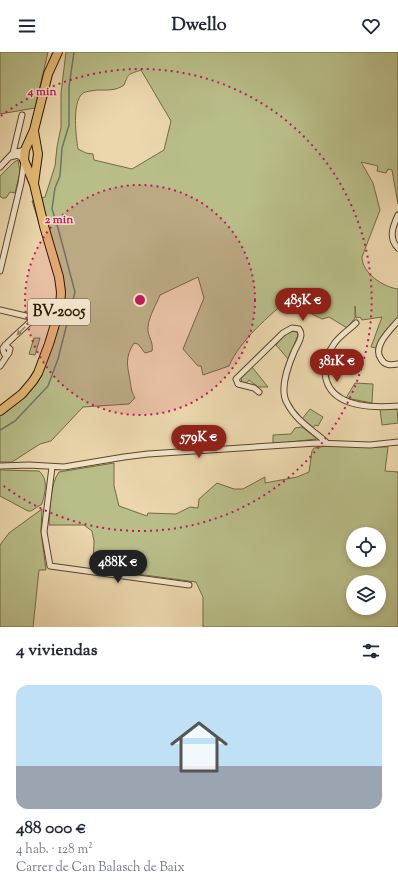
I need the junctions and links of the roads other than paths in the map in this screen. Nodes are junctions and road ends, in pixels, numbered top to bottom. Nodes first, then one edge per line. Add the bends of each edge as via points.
1 (58, 52) edge
2 (22, 115) dead end
3 (34, 130) junction
4 (16, 140) junction
5 (25, 149) junction
6 (36, 149) junction
7 (13, 153) junction
8 (9, 158) junction
9 (28, 165) junction
10 (0, 167) edge
11 (22, 183) junction
12 (398, 215) edge
13 (398, 248) edge
14 (0, 271) edge
15 (0, 310) edge
16 (398, 321) edge
17 (356, 323) dead end
18 (398, 364) edge
19 (0, 366) edge
20 (259, 392) dead end
21 (398, 406) edge
22 (0, 411) edge
23 (398, 442) edge
24 (327, 443) junction
25 (0, 466) edge
26 (52, 467) junction
27 (189, 585) dead end

1 - 3 main road, BV-2005 via 48,74
2 - 4 street
3 - 5 main road, BV-2005
3 - 6 main road, BV-2005
4 - 5 street via 18,147
4 - 7 street
5 - 6 main road
5 - 7 street
5 - 9 main road, BV-2005
6 - 9 main road, BV-2005 via 38,154
7 - 8 street
8 - 9 street via 18,156
8 - 10 street
9 - 11 street
9 - 11 street
9 - 22 main road, BV-2005 via 59,277 60,308 38,373 22,394
11 - 14 street
12 - 13 street via 392,233
15 -> 19 street via 31,319 5,345 3,349 6,358
16 - 18 street via 380,344 379,357 384,364
17 - 21 street via 331,348 326,362 326,380 337,396 347,402 368,406
20 - 24 street via 238,384 236,379 283,334 292,328 298,329 301,337 286,376 286,400 302,422
23 - 24 street via 370,445
24 - 26 street via 148,454
25 - 26 street
26 - 27 street via 44,532 50,566

